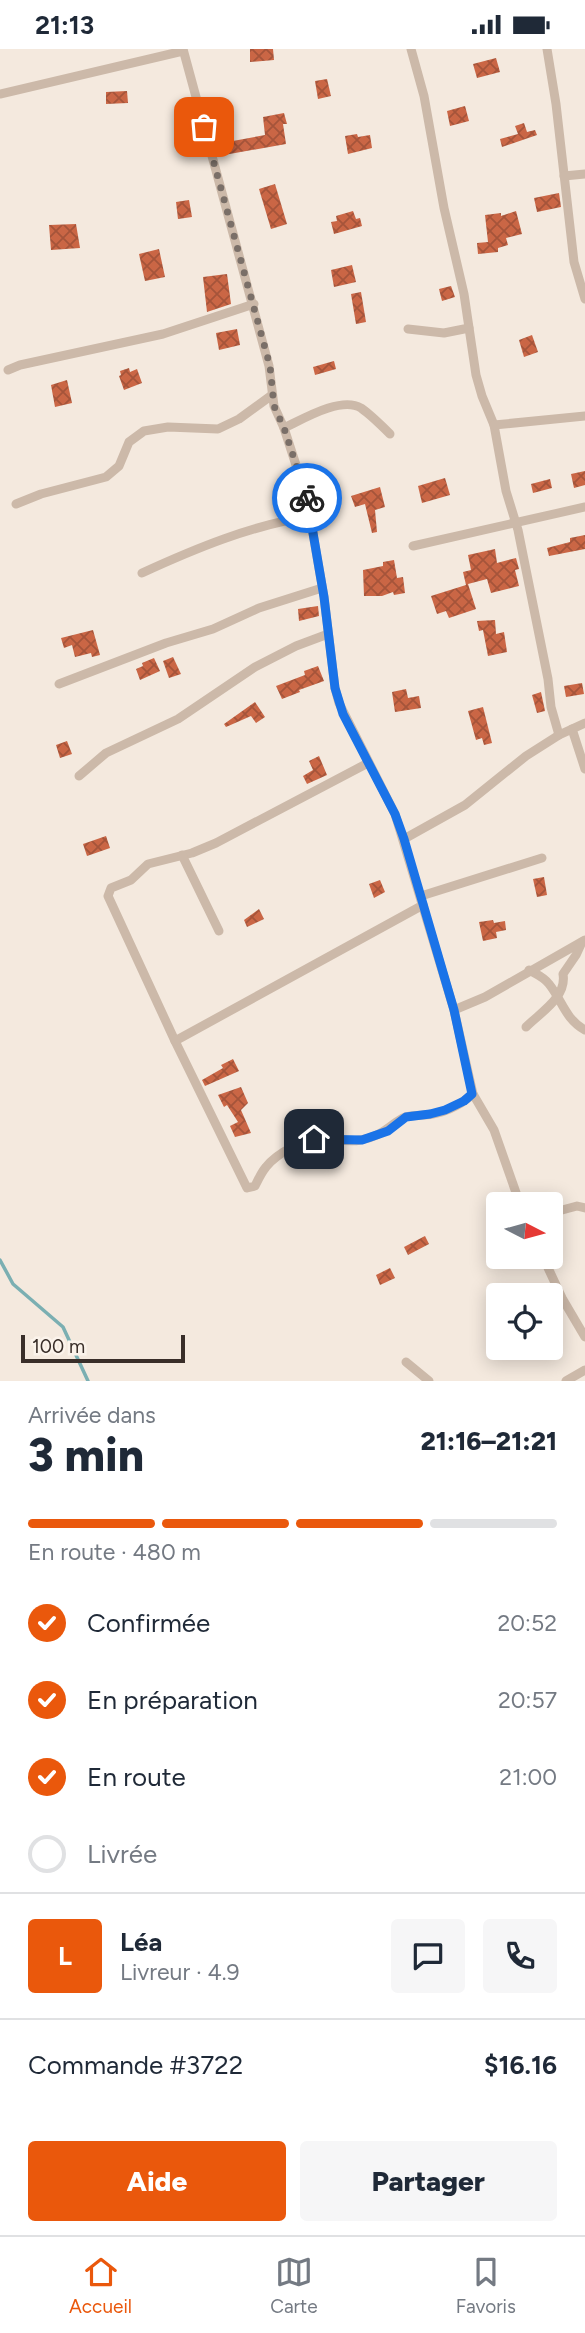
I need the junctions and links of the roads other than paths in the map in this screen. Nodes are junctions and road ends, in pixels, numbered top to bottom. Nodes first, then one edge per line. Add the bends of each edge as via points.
1 (411, 49) edge
2 (547, 49) edge
3 (183, 50) edge
4 (0, 94) edge
5 (585, 174) edge
6 (564, 177) junction
7 (585, 299) edge
8 (254, 304) junction
9 (469, 328) junction
10 (408, 329) dead end
11 (8, 370) dead end
12 (272, 395) junction
13 (585, 416) edge
14 (495, 425) junction
15 (284, 428) junction
16 (390, 433) dead end
17 (16, 504) dead end
18 (585, 507) edge
19 (310, 517) junction
20 (516, 521) junction
21 (413, 545) dead end
22 (142, 573) dead end
23 (322, 588) junction
24 (328, 634) junction
25 (59, 684) dead end
26 (585, 723) edge
27 (572, 729) junction
28 (559, 735) junction
29 (368, 763) junction
30 (585, 769) edge
31 (79, 776) dead end
32 (404, 839) junction
33 (182, 855) junction
34 (542, 858) dead end
35 (422, 901) junction
36 (219, 932) dead end
37 (583, 941) edge
38 (529, 970) junction
39 (556, 997) junction
40 (454, 1010) junction
41 (526, 1027) dead end
42 (585, 1030) edge
43 (175, 1041) junction
44 (472, 1094) junction
45 (516, 1192) edge
46 (585, 1208) edge
47 (564, 1209) edge
48 (549, 1269) edge
49 (585, 1337) edge
50 (406, 1362) dead end
51 (585, 1370) edge
52 (429, 1381) edge
53 (565, 1381) edge

1 - 9 street
2 - 6 street
3 - 4 street
3 - 8 street
5 - 6 street
6 - 7 street via 574,262
8 - 11 street via 163,334
8 - 12 street via 270,366
9 - 10 street via 444,333
9 - 14 street via 476,375
12 - 15 street
12 - 17 street via 218,429 144,431 128,442 119,466 106,477
13 - 14 street
14 - 20 street
15 - 16 street via 345,404 362,409
15 - 19 street
18 - 20 street
19 - 22 street via 257,529
19 - 23 street
20 - 21 street
20 - 28 street
23 - 24 street
23 - 25 street
24 - 29 street via 339,703
24 - 31 street via 255,667 178,719 106,753
26 - 27 street
27 - 28 street
27 - 30 street
28 - 32 street via 465,805
29 - 32 street
29 - 33 street via 216,843
32 - 35 street
33 - 36 street
33 - 43 street via 144,866 131,880 111,888 108,896
34 - 35 street
35 - 40 street
35 - 43 street
37 - 38 street
37 - 39 street via 563,974 563,988
38 - 39 street via 544,978
38 - 40 street
39 - 41 street
39 - 42 street via 565,1013
40 - 44 street
43 - 44 street via 247,1188 256,1186 274,1159 303,1143 322,1138 362,1140 388,1131 406,1117 445,1110
44 - 45 street via 494,1130
46 - 47 street
48 - 49 street
50 - 52 street
51 - 53 street

